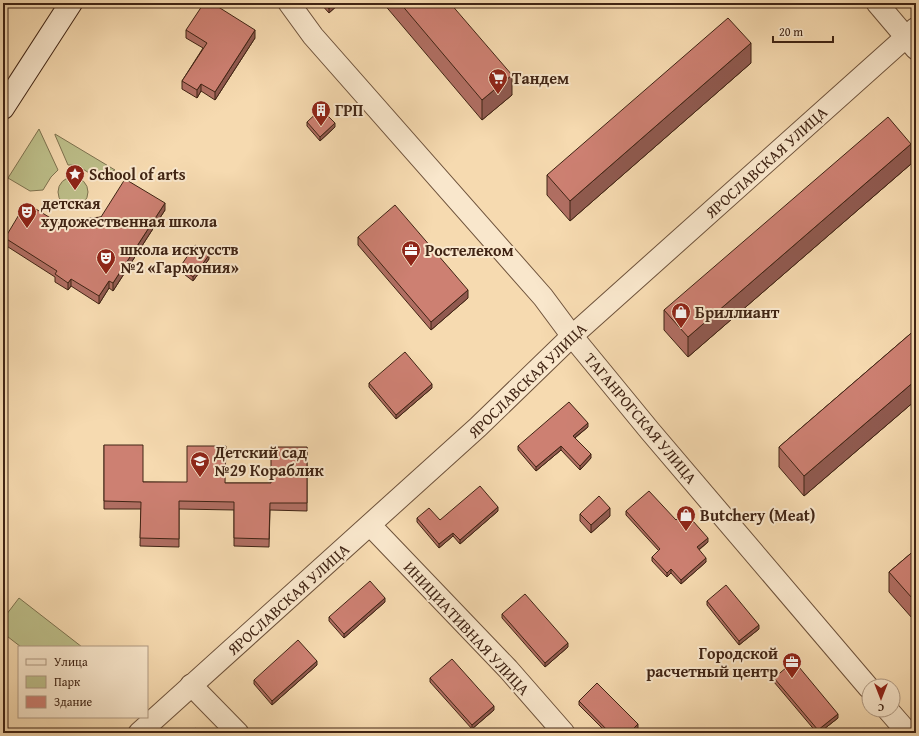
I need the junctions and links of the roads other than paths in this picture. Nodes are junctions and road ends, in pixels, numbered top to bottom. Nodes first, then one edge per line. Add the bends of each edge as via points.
1 (71, 3) edge
2 (289, 3) edge
3 (877, 3) edge
4 (913, 38) edge
5 (3, 108) edge
6 (572, 336) junction
7 (370, 525) junction
8 (861, 679) edge
9 (191, 685) junction
10 (895, 718) edge
11 (139, 733) edge
12 (238, 733) edge
13 (564, 733) edge
14 (908, 733) edge

1 - 5 street
2 - 6 street, ТАГАНРОГСКАЯ УЛИЦА via 313,36 543,297
3 - 4 street
4 - 6 street, ЯРОСЛАВСКАЯ УЛИЦА
6 - 7 street, ЯРОСЛАВСКАЯ УЛИЦА via 478,427
6 - 8 street, ТАГАНРОГСКАЯ УЛИЦА
7 - 9 street, ЯРОСЛАВСКАЯ УЛИЦА
7 - 13 street, ИНИЦИАТИВНАЯ УЛИЦА via 508,669
9 - 11 street, ЯРОСЛАВСКАЯ УЛИЦА
9 - 12 street
10 - 14 street

